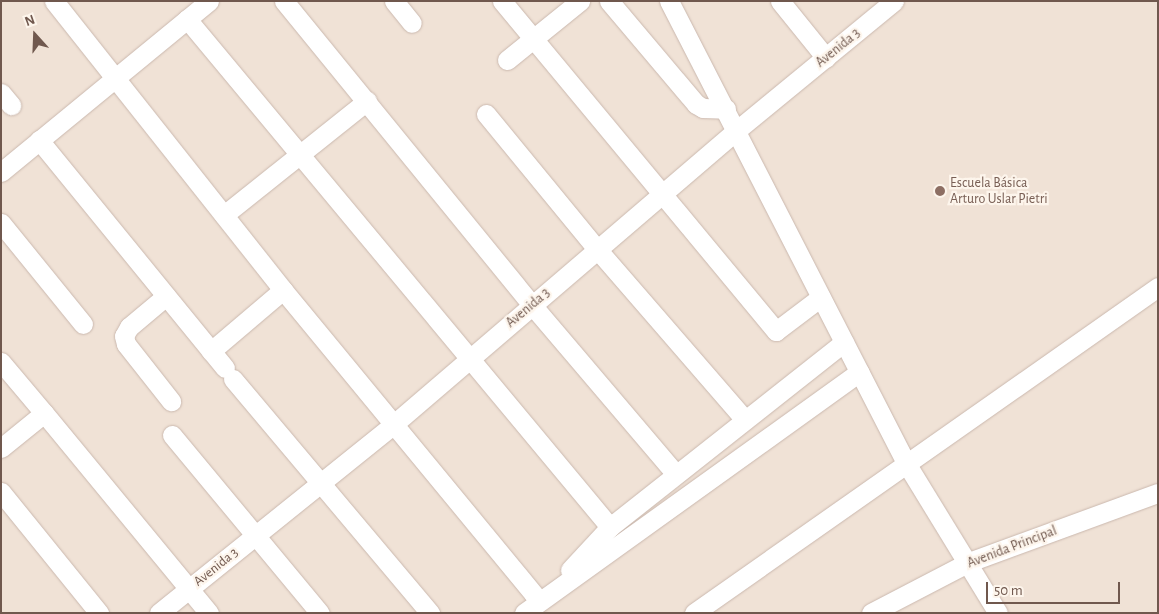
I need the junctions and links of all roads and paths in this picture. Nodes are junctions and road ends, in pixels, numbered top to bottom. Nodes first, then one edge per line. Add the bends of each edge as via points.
1 (54, 1) edge
2 (209, 1) edge
3 (284, 1) edge
4 (394, 1) edge
5 (502, 1) edge
6 (580, 1) edge
7 (609, 1) edge
8 (669, 1) edge
9 (780, 1) edge
10 (891, 2) edge
11 (187, 19) junction
12 (412, 23) dead end
13 (533, 39) junction
14 (826, 58) junction
15 (507, 60) dead end
16 (116, 77) junction
17 (367, 102) junction
18 (726, 109) junction
19 (486, 114) dead end
20 (737, 130) junction
21 (39, 140) junction
22 (301, 154) junction
23 (1, 172) edge
24 (663, 193) junction
25 (224, 215) junction
26 (1, 223) edge
27 (597, 249) junction
28 (1158, 288) edge
29 (283, 290) junction
30 (166, 296) junction
31 (821, 297) junction
32 (532, 305) junction
33 (84, 324) dead end
34 (844, 342) junction
35 (211, 351) junction
36 (470, 357) junction
37 (1, 362) edge
38 (859, 372) junction
39 (171, 401) dead end
40 (44, 413) junction
41 (745, 420) junction
42 (395, 423) junction
43 (172, 434) dead end
44 (1, 448) edge
45 (906, 463) junction
46 (676, 474) junction
47 (322, 481) junction
48 (1, 492) edge
49 (1158, 493) edge
50 (610, 527) junction
51 (256, 534) junction
52 (969, 562) junction
53 (565, 583) junction
54 (188, 589) junction
55 (539, 601) junction
56 (99, 613) edge
57 (159, 613) edge
58 (209, 613) edge
59 (320, 613) edge
60 (430, 613) edge
61 (524, 613) edge
62 (694, 613) edge
63 (871, 613) edge
64 (998, 613) edge

1 - 16 street
2 - 11 street
3 - 17 street
4 - 12 street
5 - 13 street
6 - 13 street
7 - 18 street via 696,104 703,108
8 - 18 street
9 - 14 street
10 - 14 street, Avenida 3
11 - 16 street
11 - 22 street
13 - 15 street
13 - 24 street
14 - 20 street, Avenida 3
16 - 21 street
16 - 25 street
17 - 22 street
17 - 32 street
18 - 20 street
19 - 27 street
20 - 24 street, Avenida 3
20 - 31 street
21 - 23 street
21 - 30 street
22 - 25 street
22 - 36 street
24 - 27 street, Avenida 3
24 - 31 street via 776,332
25 - 29 street
26 - 33 street
27 - 32 street, Avenida 3
27 - 41 street
28 - 45 street
29 - 35 street
29 - 42 street
30 - 35 street
30 - 39 street via 128,327 124,336 126,344
31 - 34 street
32 - 36 street, Avenida 3
32 - 46 street
34 - 38 street
34 - 41 street
35 - 47 street
36 - 42 street, Avenida 3
36 - 50 street
37 - 40 street
38 - 45 street
38 - 53 street
40 - 44 street
40 - 54 street
41 - 46 street
42 - 47 street, Avenida 3
42 - 55 street
43 - 51 street
45 - 52 street
45 - 62 street
46 - 50 street
47 - 51 street, Avenida 3
47 - 60 street
48 - 56 street
49 - 52 street, Avenida Principal
50 - 53 street via 573,566
51 - 54 street, Avenida 3
51 - 59 street
52 - 63 street, Avenida Principal
52 - 64 street
53 - 55 street
54 - 57 street, Avenida 3
54 - 58 street
55 - 61 street

